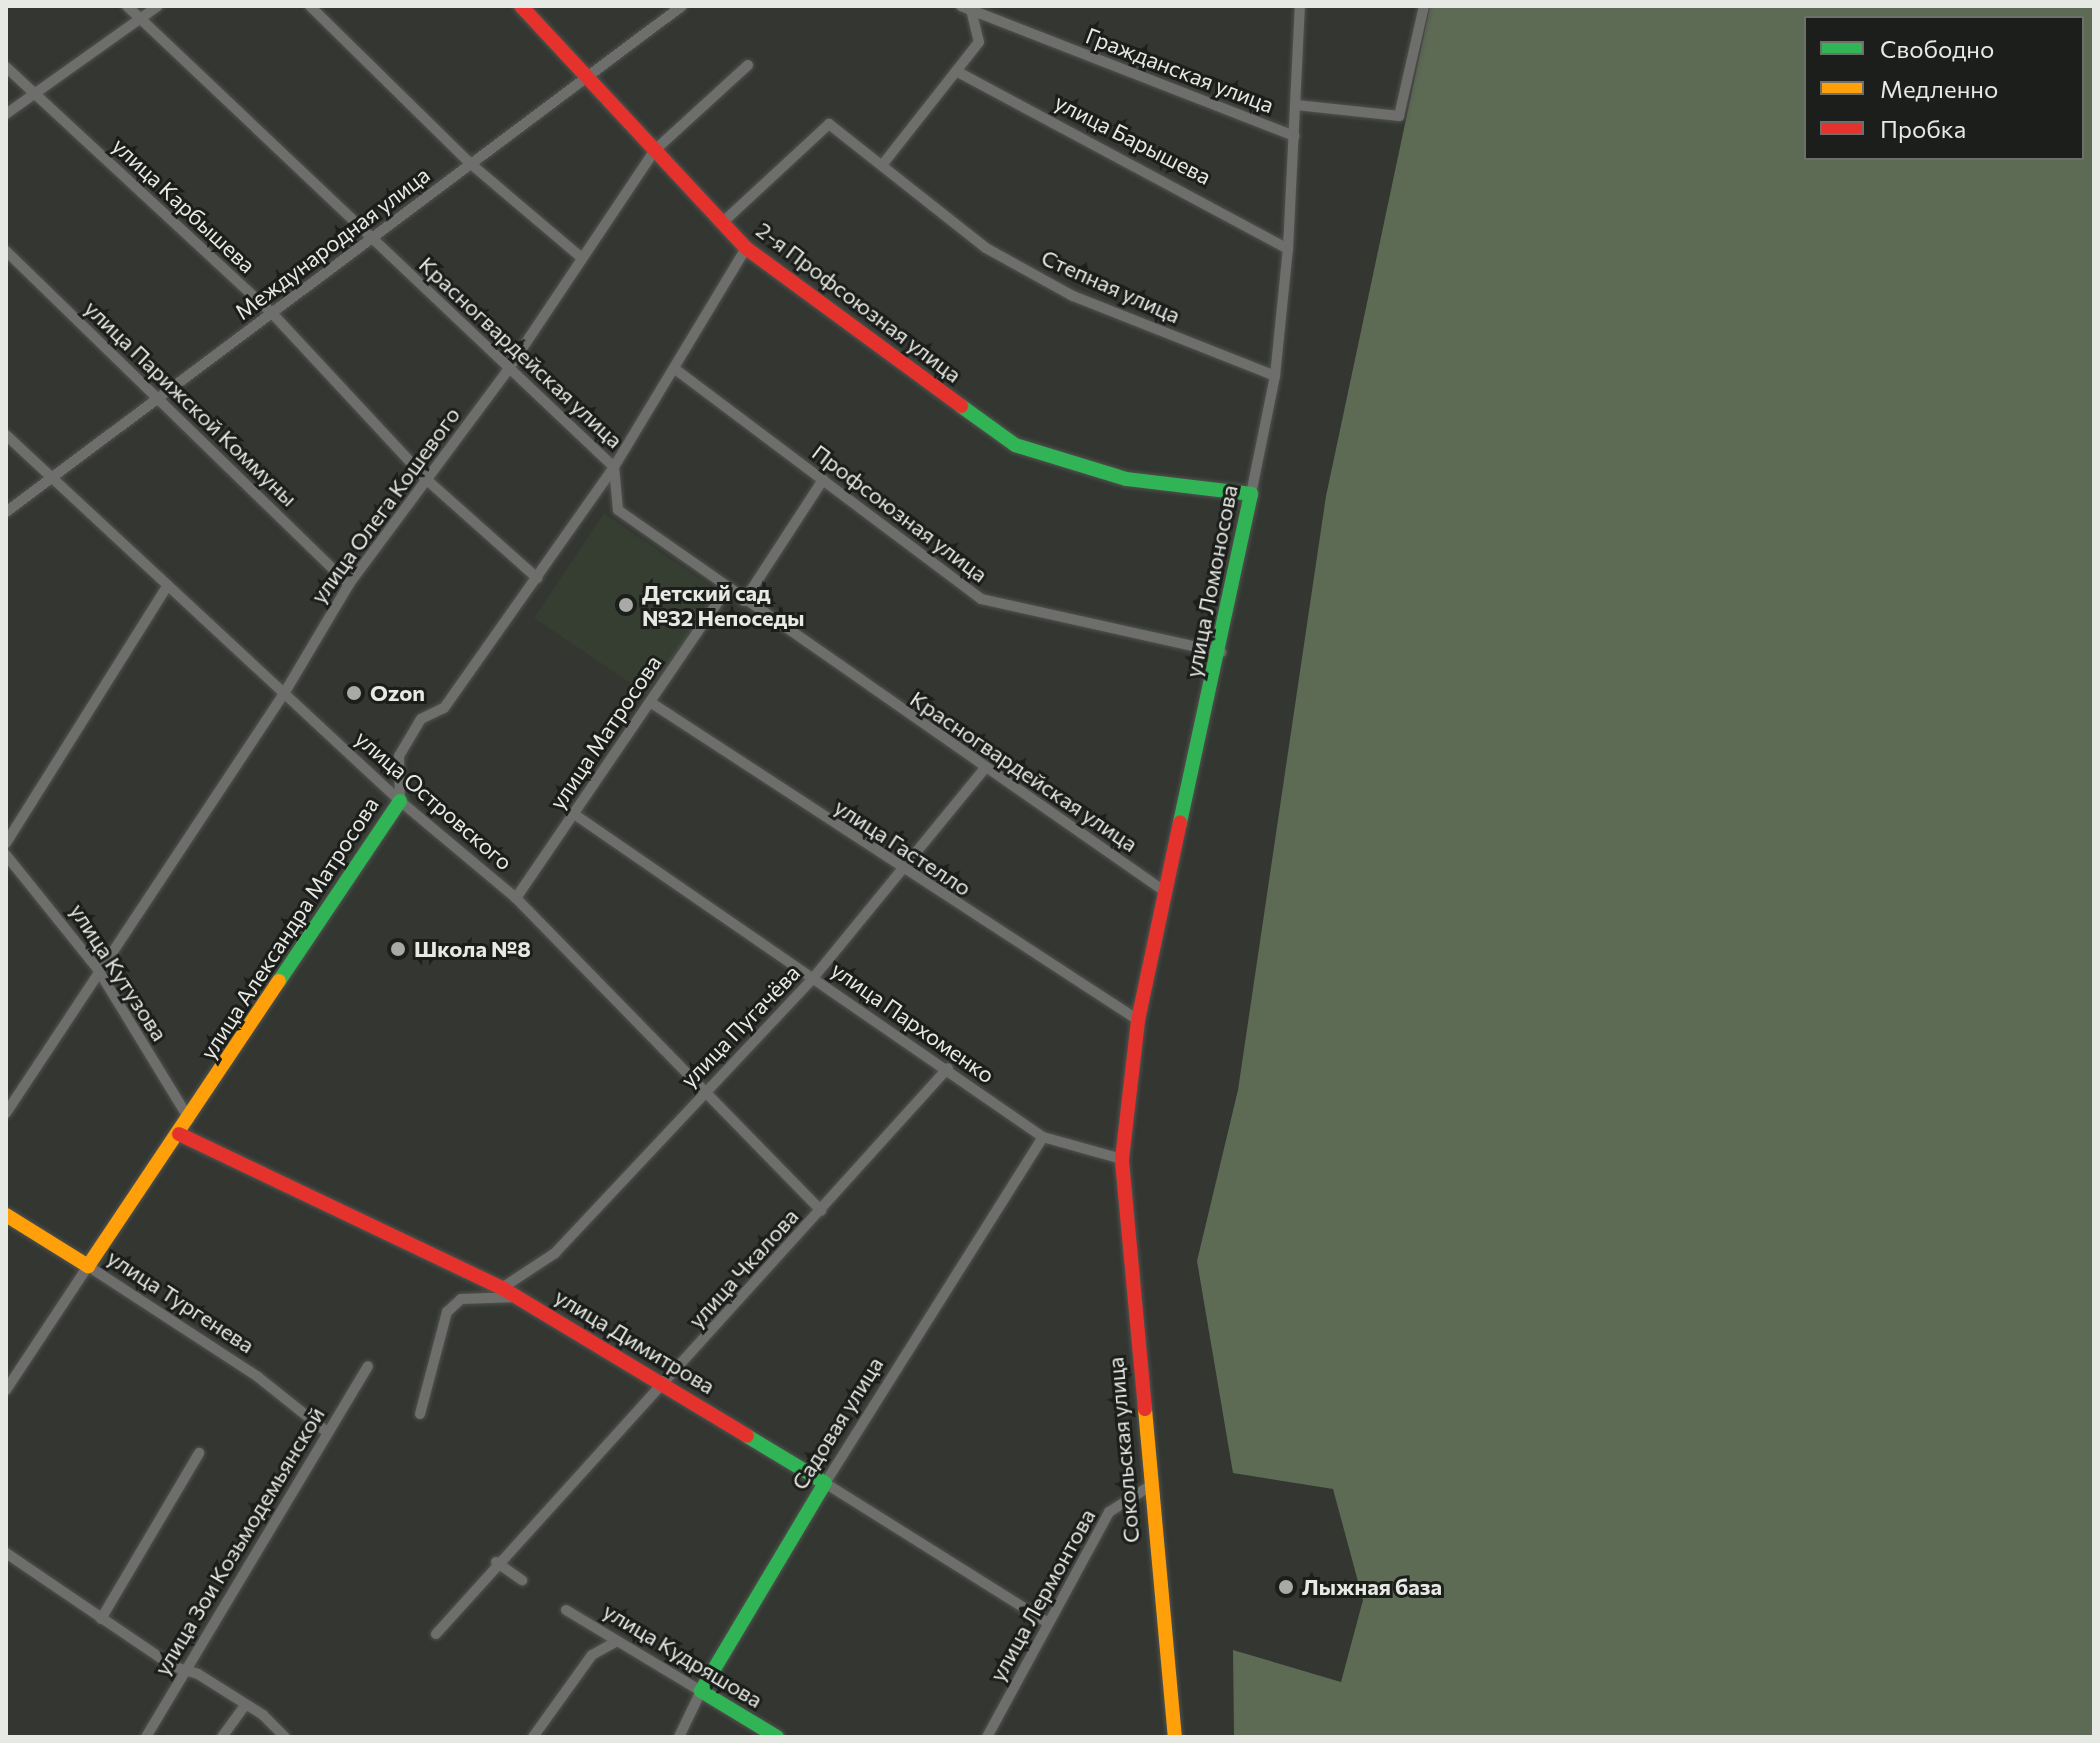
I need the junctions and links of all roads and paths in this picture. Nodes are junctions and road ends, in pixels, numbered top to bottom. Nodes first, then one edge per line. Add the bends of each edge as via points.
1 (127, 6) edge
2 (158, 6) edge
3 (310, 6) edge
4 (521, 6) edge
5 (682, 6) edge
6 (1300, 6) edge
7 (966, 7) edge
8 (1423, 8) edge
9 (140, 18) junction
10 (748, 65) dead end
11 (6, 67) edge
12 (956, 71) junction
13 (587, 79) junction
14 (34, 93) junction
15 (1296, 105) junction
16 (6, 114) edge
17 (1295, 136) junction
18 (655, 150) junction
19 (471, 164) junction
20 (883, 164) junction
21 (722, 223) junction
22 (372, 237) junction
23 (746, 248) junction
24 (1288, 249) junction
25 (6, 251) edge
26 (582, 258) junction
27 (271, 312) junction
28 (675, 369) junction
29 (507, 371) junction
30 (1275, 376) junction
31 (157, 400) junction
32 (6, 435) edge
33 (614, 467) junction
34 (52, 479) junction
35 (426, 479) junction
36 (823, 480) junction
37 (1251, 494) junction
38 (6, 512) edge
39 (537, 578) junction
40 (349, 584) junction
41 (167, 586) junction
42 (727, 589) junction
43 (744, 601) junction
44 (1221, 652) junction
45 (285, 692) junction
46 (650, 702) junction
47 (984, 769) junction
48 (400, 801) junction
49 (574, 814) junction
50 (6, 843) edge
51 (6, 855) edge
52 (904, 873) junction
53 (1167, 893) junction
54 (516, 898) junction
55 (97, 968) junction
56 (814, 977) junction
57 (1138, 1020) junction
58 (948, 1068) junction
59 (705, 1092) junction
60 (6, 1113) edge
61 (189, 1119) junction
62 (179, 1134) junction
63 (1043, 1137) junction
64 (1122, 1159) junction
65 (821, 1211) junction
66 (6, 1215) edge
67 (88, 1266) junction
68 (502, 1288) junction
69 (518, 1297) junction
70 (368, 1366) dead end
71 (665, 1382) junction
72 (6, 1390) edge
73 (420, 1414) dead end
74 (327, 1432) junction
75 (199, 1453) dead end
76 (825, 1483) junction
77 (1147, 1488) junction
78 (6, 1553) edge
79 (496, 1562) junction
80 (522, 1580) dead end
81 (566, 1610) dead end
82 (101, 1619) junction
83 (1048, 1623) junction
84 (436, 1634) dead end
85 (614, 1643) junction
86 (185, 1668) junction
87 (701, 1691) junction
88 (243, 1708) junction
89 (146, 1737) edge
90 (222, 1737) edge
91 (285, 1737) edge
92 (533, 1737) edge
93 (679, 1737) edge
94 (777, 1737) edge
95 (987, 1737) edge
96 (1175, 1737) edge

1 - 9 street, Красногвардейская улица
2 - 9 street
3 - 19 street
4 - 13 street, 2-я Профсоюзная улица
5 - 13 street, Международная улица
6 - 15 street, улица Ломоносова
7 - 12 street via 979,42
7 - 17 street, Гражданская улица
8 - 15 street via 1399,116
9 - 14 street
9 - 22 street, Красногвардейская улица
10 - 18 street, улица Олега Кошевого
11 - 14 street, улица Карбышева
12 - 20 street
12 - 24 street, улица Барышева
13 - 18 street, 2-я Профсоюзная улица
13 - 19 street, Международная улица
14 - 16 street
14 - 27 street, улица Карбышева
15 - 17 street, улица Ломоносова
17 - 24 street, улица Ломоносова
18 - 21 street, 2-я Профсоюзная улица
18 - 26 street, улица Олега Кошевого
19 - 22 street, Международная улица
19 - 26 street
20 - 21 street, Степная улица via 829,124
20 - 30 street, Степная улица via 986,248 1048,282
21 - 23 street, 2-я Профсоюзная улица
22 - 27 street, Международная улица
22 - 29 street, Красногвардейская улица
23 - 28 street, улица Александра Матросова
23 - 37 street, 2-я Профсоюзная улица via 1015,445 1126,479
24 - 30 street, улица Ломоносова
25 - 31 street, улица Парижской Коммуны
26 - 29 street, улица Олега Кошевого
27 - 31 street, Международная улица
27 - 35 street, улица Карбышева
28 - 33 street, улица Александра Матросова
28 - 36 street, Профсоюзная улица
29 - 33 street, Красногвардейская улица
29 - 35 street, улица Олега Кошевого
30 - 37 street, улица Ломоносова
31 - 34 street, Международная улица
31 - 40 street, улица Парижской Коммуны
32 - 34 street, улица Островского
33 - 39 street, улица Александра Матросова
33 - 42 street, Красногвардейская улица via 618,510
34 - 38 street, Международная улица
34 - 41 street, улица Островского
35 - 39 street, улица Карбышева
35 - 40 street, улица Олега Кошевого
36 - 43 street
36 - 44 street, Профсоюзная улица via 981,599
37 - 44 street, улица Ломоносова
39 - 48 street, улица Александра Матросова via 444,708 421,719 399,756
40 - 45 street, улица Олега Кошевого
41 - 45 street, улица Островского
41 - 50 street
42 - 43 street, Красногвардейская улица
42 - 46 street, улица Матросова
43 - 47 street, Красногвардейская улица
44 - 53 street, улица Ломоносова
45 - 48 street, улица Островского
45 - 55 street, улица Олега Кошевого
46 - 49 street, улица Матросова
46 - 52 street, улица Гастелло
47 - 52 street, улица Пугачёва
47 - 53 street, Красногвардейская улица
48 - 54 street, улица Островского
48 - 61 street, улица Александра Матросова
49 - 54 street, улица Матросова
49 - 56 street, улица Пархоменко
51 - 55 street, улица Кутузова
52 - 56 street, улица Пугачёва
52 - 57 street, улица Гастелло
53 - 57 street, улица Ломоносова
54 - 59 street, улица Островского
55 - 60 street, улица Олега Кошевого
55 - 61 street, улица Кутузова
56 - 58 street, улица Пархоменко
56 - 59 street, улица Пугачёва
57 - 64 street, улица Ломоносова
58 - 63 street, улица Пархоменко
58 - 65 street, улица Чкалова
59 - 65 street, улица Островского
59 - 68 street, улица Пугачёва via 555,1253
61 - 62 street, улица Александра Матросова
62 - 67 street, улица Александра Матросова
62 - 68 street, улица Димитрова
63 - 64 street, улица Пархоменко
63 - 76 street, Садовая улица
64 - 77 street, Сокольская улица
65 - 71 street, улица Чкалова
66 - 67 street, улица Тургенева
67 - 72 street, улица Александра Матросова
67 - 74 street, улица Тургенева via 258,1377
68 - 69 street, улица Димитрова
69 - 71 street, улица Димитрова
69 - 73 street via 461,1299 447,1312
70 - 74 street, улица Зои Козьмодемьянской
71 - 76 street, улица Димитрова
71 - 79 street, улица Чкалова
74 - 86 street, улица Зои Козьмодемьянской
75 - 82 street
76 - 83 street, улица Димитрова
76 - 87 street, Садовая улица
77 - 83 street, улица Лермонтова via 1109,1512
77 - 96 street, Сокольская улица
78 - 82 street
79 - 80 street
79 - 84 street, улица Чкалова
81 - 85 street, улица Кудряшова
82 - 86 street
83 - 95 street, улица Лермонтова
85 - 87 street, улица Кудряшова
85 - 92 street via 592,1655
86 - 88 street
86 - 89 street, улица Зои Козьмодемьянской
87 - 93 street, Садовая улица
87 - 94 street, улица Кудряшова
88 - 90 street
88 - 91 street

